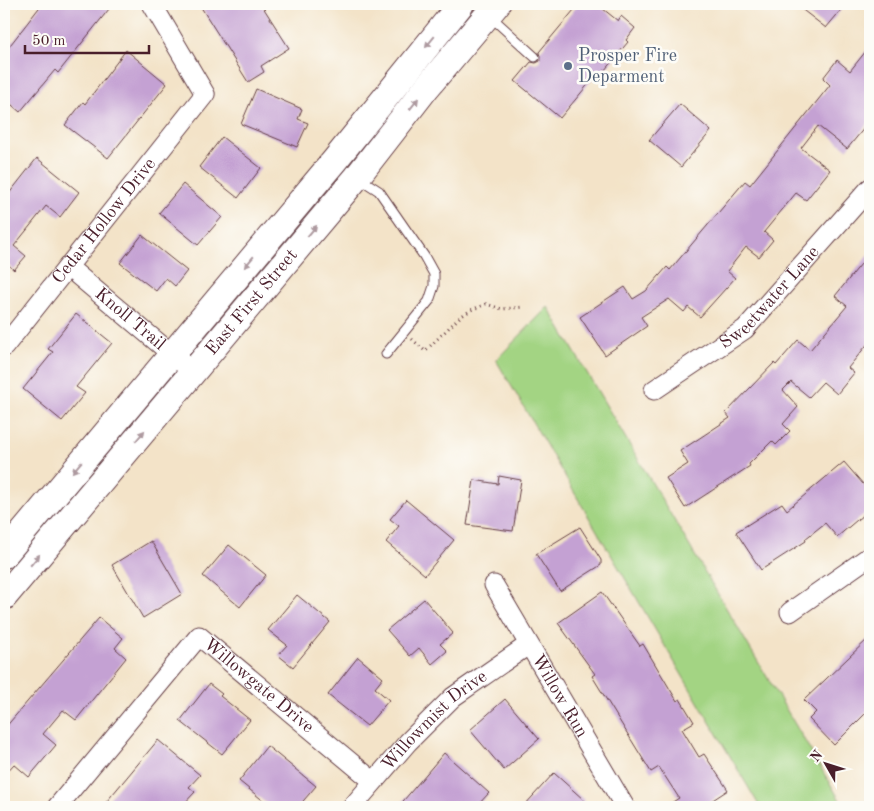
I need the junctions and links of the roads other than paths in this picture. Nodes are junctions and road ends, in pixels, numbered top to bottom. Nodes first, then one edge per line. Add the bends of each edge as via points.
1 (152, 4) edge
2 (461, 4) edge
3 (486, 7) edge
4 (535, 57) dead end
5 (335, 160) junction
6 (357, 177) junction
7 (867, 198) edge
8 (68, 267) junction
9 (4, 347) edge
10 (172, 354) junction
11 (386, 354) dead end
12 (193, 372) junction
13 (654, 390) dead end
14 (4, 555) edge
15 (870, 556) edge
16 (9, 582) edge
17 (494, 585) dead end
18 (790, 612) dead end
19 (528, 645) junction
20 (373, 781) junction
21 (57, 807) edge
22 (352, 807) edge
23 (625, 807) edge

1 - 8 street, Cedar Hollow Drive via 205,94
2 -> 5 main road, East First Street
3 - 4 lane
6 -> 3 main road, East First Street
5 - 6 main road
5 -> 10 main road, East First Street
6 - 11 lane via 379,191 434,274 430,301
12 -> 6 main road, East First Street
7 - 13 street, Sweetwater Lane via 745,329
8 - 9 street, Cedar Hollow Drive
8 - 10 street, Knoll Trail
10 - 12 street, Knoll Trail
10 -> 14 main road, East First Street
16 -> 12 main road, East First Street
15 - 18 street
17 - 19 street, Willow Run
19 - 20 street, Willowmist Drive via 453,697
19 - 23 street, Willow Run
20 - 21 street, Willowgate Drive via 199,636
20 - 22 street, Willowmist Drive

